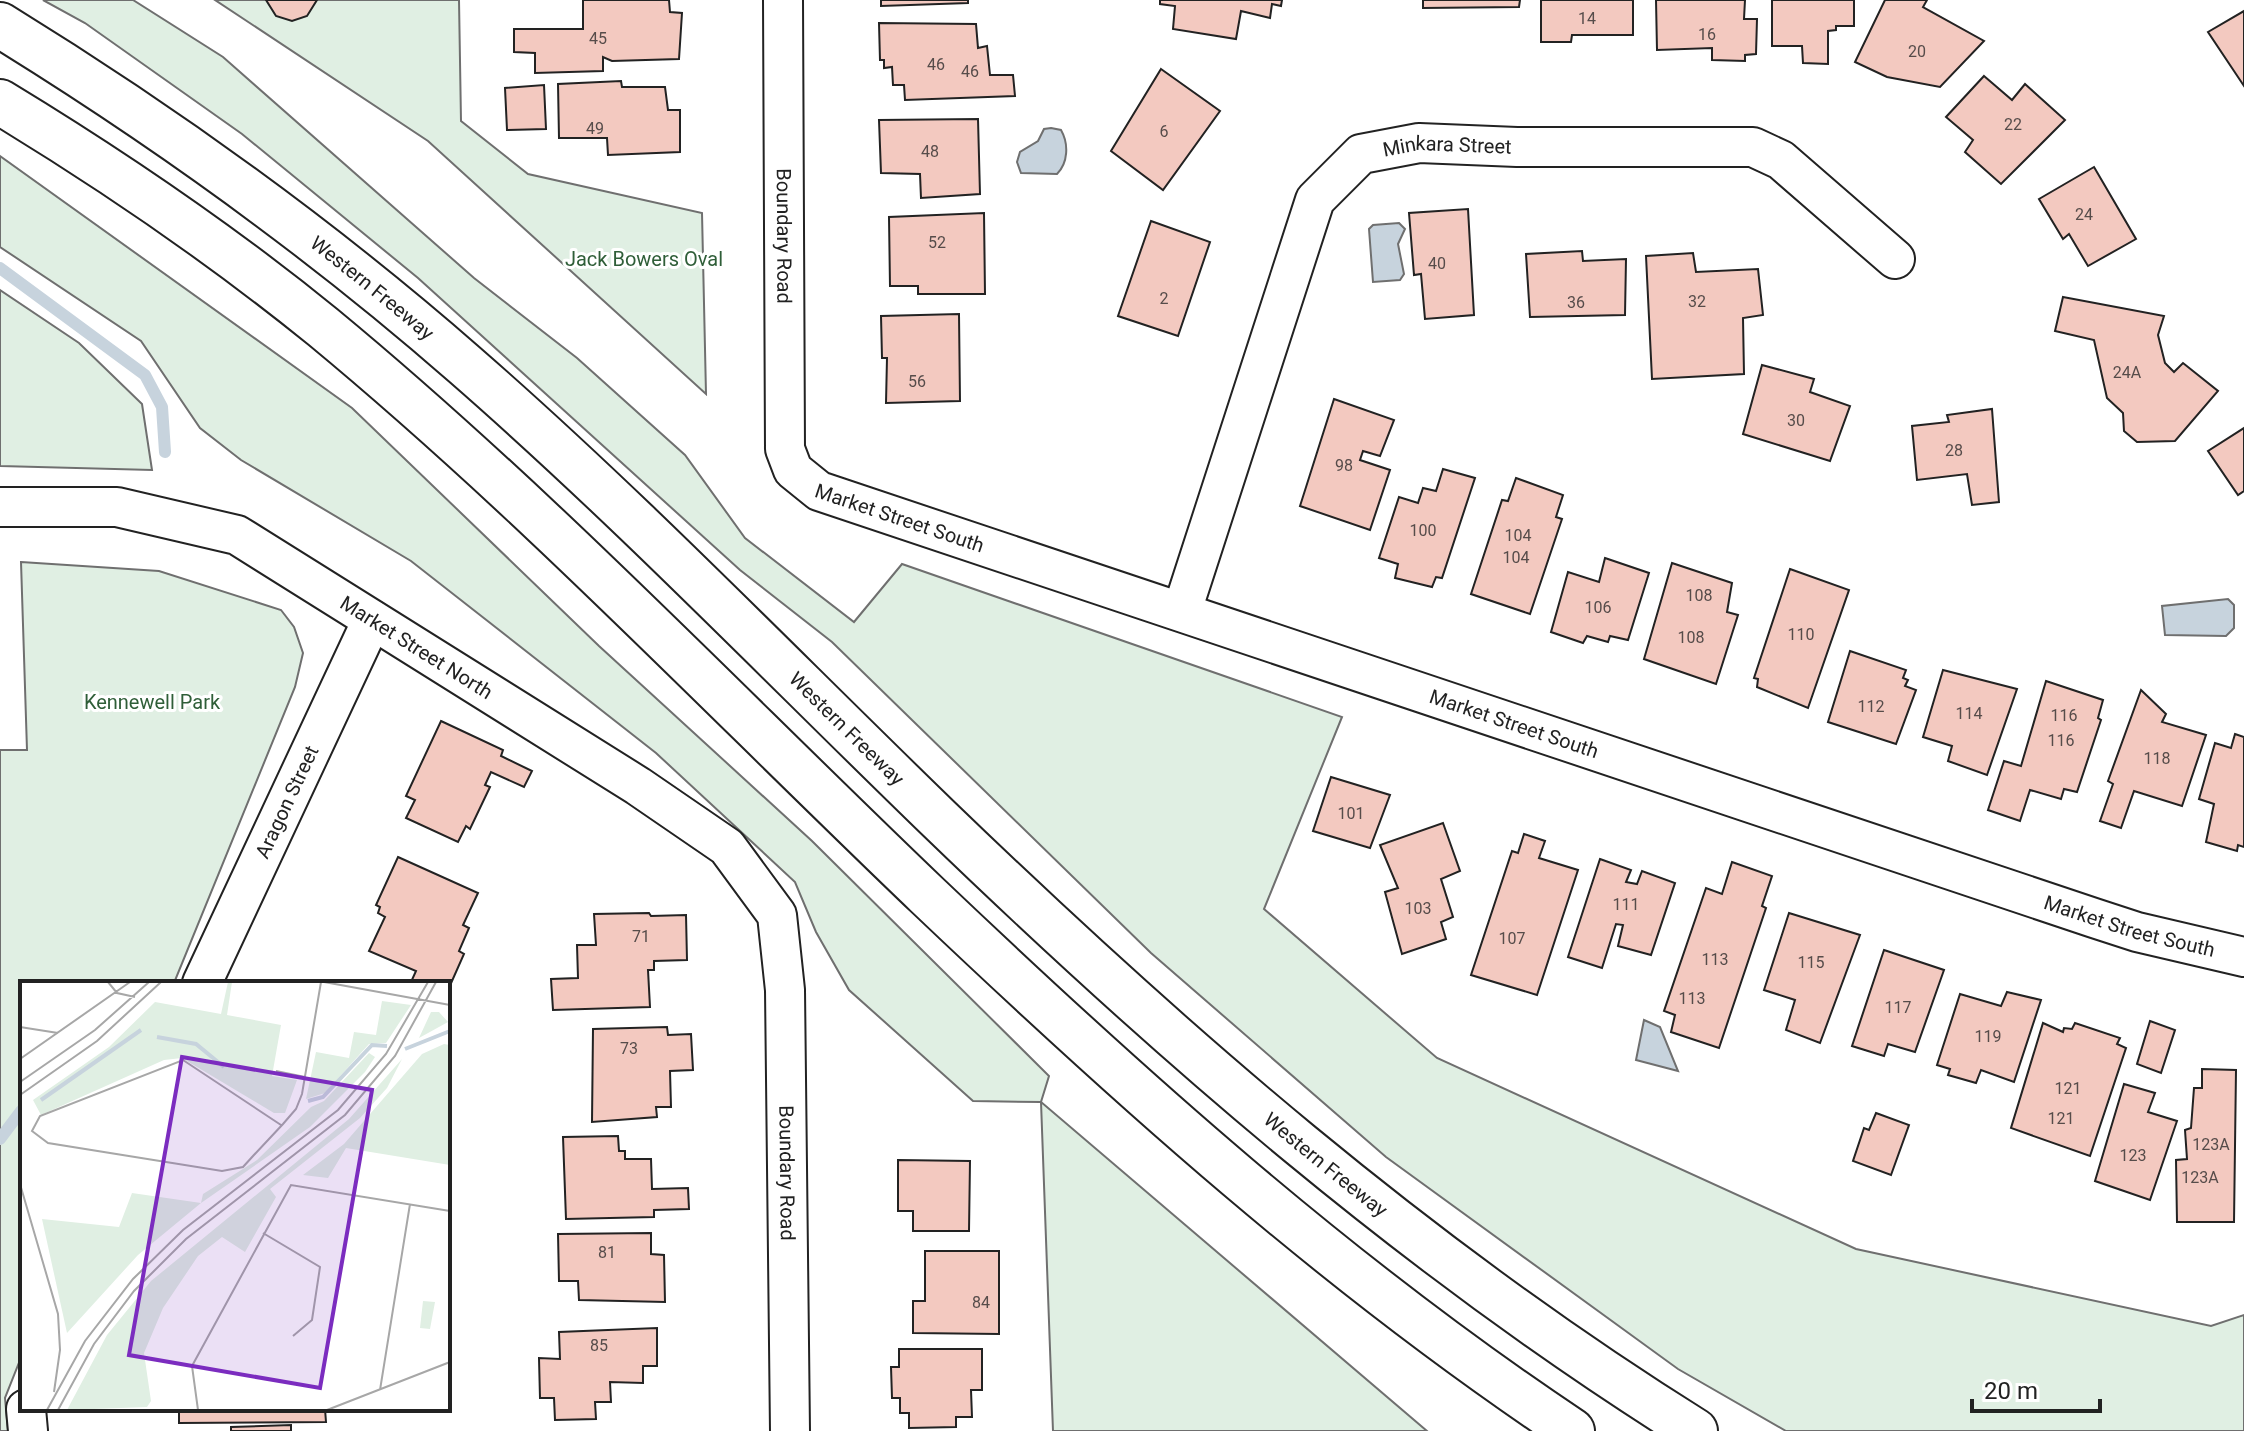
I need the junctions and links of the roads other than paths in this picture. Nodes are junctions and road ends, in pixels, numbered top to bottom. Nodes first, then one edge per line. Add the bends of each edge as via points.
1 (783, 0) edge
2 (0, 25) edge
3 (0, 102) edge
4 (1895, 259) dead end
5 (793, 470) joint
6 (0, 507) edge
7 (1182, 611) junction
8 (372, 620) junction
9 (777, 915) joint
10 (2244, 957) edge
11 (203, 981) edge
12 (26, 1411) edge
13 (28, 1431) edge
14 (790, 1431) edge
15 (1572, 1431) edge
16 (1695, 1431) edge

1 - 5 street, Boundary Road via 783,421
2 - 16 highway, Western Freeway via 215,166 452,354 587,475 943,823 1218,1076 1327,1168 1476,1280 1608,1377
3 - 15 highway via 187,223 321,325 593,569 928,896 1262,1200
4 - 7 street, Minkara Street via 1781,160 1753,147 1419,143 1361,154 1315,200
5 - 7 street, Market Street South via 819,491 868,509
6 - 8 street, Market Street North via 117,507 237,535
7 - 10 street, Market Street South via 2137,932
8 - 9 street, Market Street North via 727,847
8 - 11 street, Aragon Street
9 - 14 street, Boundary Road via 785,990
12 - 13 street

